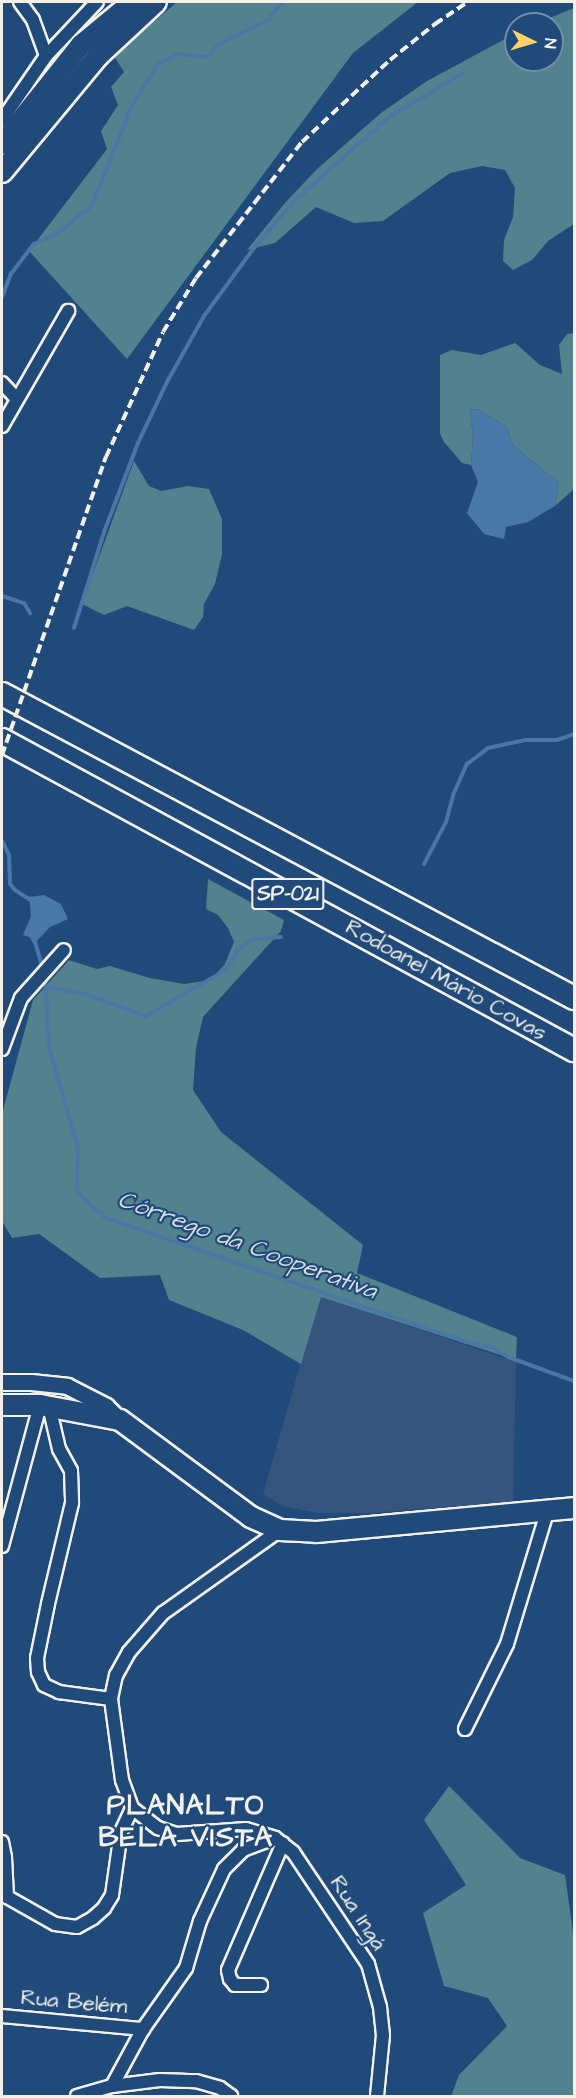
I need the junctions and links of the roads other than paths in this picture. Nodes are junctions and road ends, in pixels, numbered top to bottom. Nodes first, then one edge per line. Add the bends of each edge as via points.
1 (20, 2) edge
2 (97, 2) edge
3 (133, 2) edge
4 (156, 2) edge
5 (46, 56) junction
6 (2, 120) edge
7 (2, 144) edge
8 (2, 172) edge
9 (68, 310) dead end
10 (2, 383) edge
11 (15, 398) junction
12 (2, 426) edge
13 (2, 694) edge
14 (2, 740) edge
15 (64, 950) dead end
16 (574, 998) edge
17 (2, 1049) edge
18 (574, 1050) edge
19 (2, 1382) edge
20 (2, 1405) edge
21 (45, 1406) junction
22 (120, 1420) junction
23 (574, 1508) edge
24 (548, 1512) junction
25 (574, 1514) edge
26 (280, 1530) junction
27 (2, 1546) edge
28 (111, 1699) junction
29 (465, 1729) dead end
30 (132, 1808) junction
31 (279, 1840) junction
32 (2, 1842) edge
33 (4, 1896) edge
34 (261, 1985) dead end
35 (2, 2016) edge
36 (143, 2029) junction
37 (112, 2086) junction
38 (77, 2097) edge
39 (231, 2097) edge
40 (377, 2097) edge

1 - 5 street via 33,20
2 - 5 street
3 - 7 main road via 81,45
4 - 8 main road via 98,56
5 - 6 street
9 - 11 street
10 - 11 street
11 - 12 street
13 - 16 highway, Rodoanel Mário Covas / SP-021
14 - 18 highway, Rodoanel Mário Covas / SP-021
15 - 17 street via 21,998
19 - 22 street via 67,1386 106,1406
20 - 21 main road
21 - 22 main road
21 - 27 street
21 - 28 street via 70,1471 72,1503 37,1658 38,1672 44,1685 59,1692
22 - 26 main road via 251,1517
23 - 24 main road
24 - 25 street
24 - 26 main road via 316,1532
24 - 29 street via 507,1644
26 - 28 street via 163,1613 129,1652 116,1675
28 - 30 street via 122,1780
30 - 31 street via 158,1828 177,1834 246,1828
30 - 33 street via 121,1832 112,1895 93,1918 77,1927 55,1924
31 - 34 street via 228,1970 235,1985
31 - 36 street via 243,1851 224,1869 200,1921 186,1968
31 - 40 street, Rua Ingá via 293,1852 368,1964 383,2035
32 - 33 street
35 - 36 street, Rua Belém
36 - 37 street
37 - 38 street
37 - 39 street via 196,2080 220,2088

